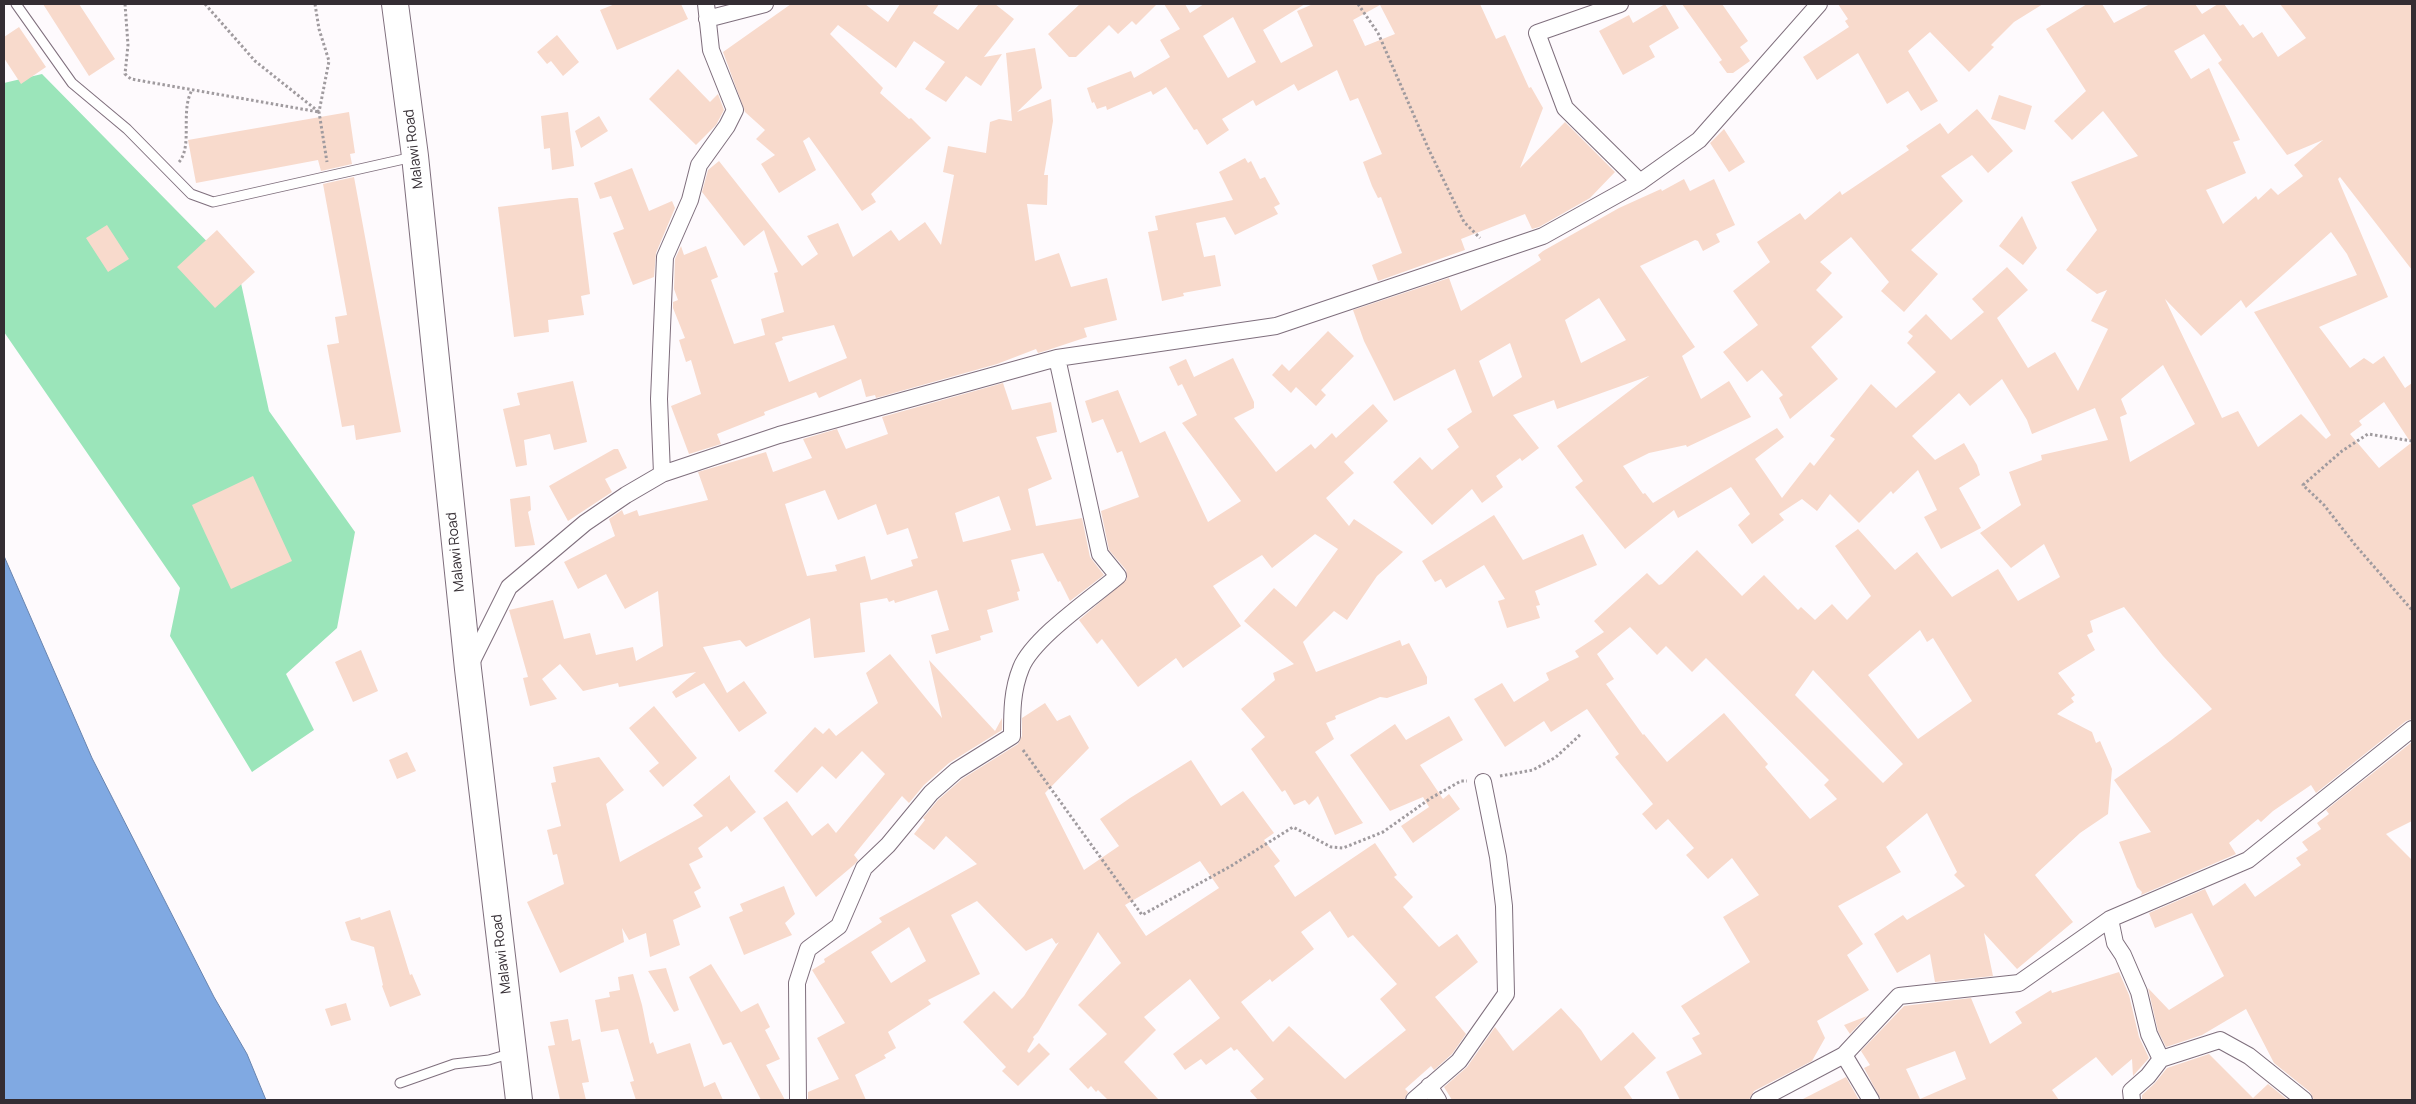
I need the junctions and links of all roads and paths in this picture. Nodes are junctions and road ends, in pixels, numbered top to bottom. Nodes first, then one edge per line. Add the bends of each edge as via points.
1 (16, 4) edge
2 (125, 4) edge
3 (205, 4) edge
4 (315, 4) edge
5 (394, 4) edge
6 (765, 4) edge
7 (1358, 4) edge
8 (1620, 4) edge
9 (1819, 4) edge
10 (706, 11) edge
11 (192, 90) junction
12 (319, 112) junction
13 (415, 156) junction
14 (170, 171) junction
15 (329, 176) junction
16 (1640, 182) junction
17 (1496, 252) junction
18 (1057, 358) junction
19 (2412, 441) edge
20 (662, 474) junction
21 (2412, 610) edge
22 (468, 669) junction
23 (2412, 730) edge
24 (1581, 734) dead end
25 (1012, 736) junction
26 (1483, 782) junction
27 (2110, 919) junction
28 (514, 1052) junction
29 (1844, 1055) junction
30 (2161, 1059) junction
31 (400, 1084) dead end
32 (1429, 1086) junction
33 (519, 1100) edge
34 (798, 1100) edge
35 (1414, 1100) edge
36 (1438, 1100) edge
37 (1759, 1100) edge
38 (1871, 1100) edge
39 (2132, 1100) edge
40 (2304, 1100) edge

1 - 14 lane via 72,83
2 - 11 path via 128,45 125,74 131,79
3 - 12 path via 255,61
4 - 12 path via 329,61
5 - 13 main road, Malawi Road
6 - 10 street
7 - 17 path via 1378,34 1464,222
8 - 16 street via 1537,33 1565,108
9 - 16 street via 1699,140
10 - 20 street via 710,50 735,110 699,164 690,200 665,257 659,399
11 - 12 path
11 - 14 path via 187,104 182,160
12 - 15 path
13 - 15 lane
13 - 22 main road, Malawi Road
14 - 15 lane via 191,194 213,202
16 - 17 street via 1544,236
17 - 18 street via 1276,326
18 - 20 street via 779,436
18 - 25 street via 1100,554 1118,576 1036,644 1022,667 1012,700
19 - 21 path via 2368,434 2342,451 2304,485
20 - 22 street via 585,523 509,587
22 - 28 main road, Malawi Road
23 - 27 street via 2248,860
24 - 26 path via 1556,757 1532,770
25 - 26 path via 1142,915 1293,827 1331,847 1343,848 1383,832 1461,781
25 - 34 street via 956,771 931,793 888,845 864,868 839,926 808,949 796,983
26 - 32 street via 1504,906 1506,994 1459,1061
27 - 29 street via 2018,983 1899,996
27 - 30 street via 2115,943 2139,992 2149,1034
28 - 31 lane via 489,1060 454,1064
28 - 33 main road, Malawi Road
29 - 37 street
29 - 38 street
30 - 39 street via 2131,1091
30 - 40 street via 2220,1040 2249,1056
32 - 35 street
32 - 36 street

